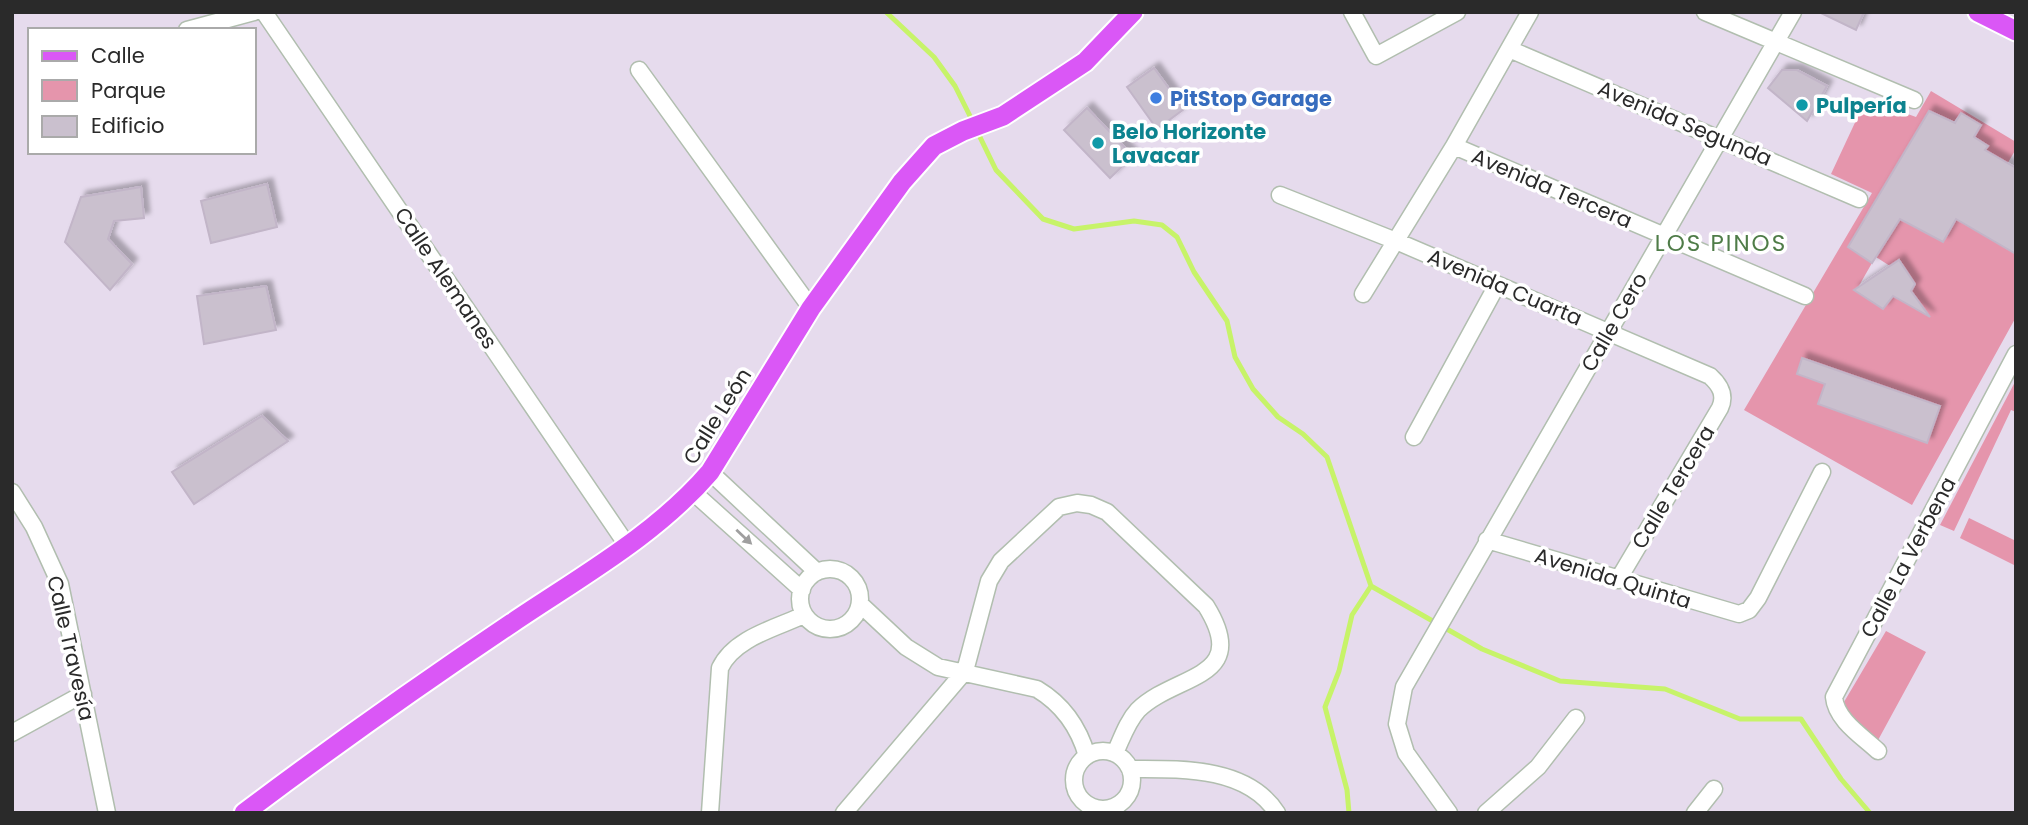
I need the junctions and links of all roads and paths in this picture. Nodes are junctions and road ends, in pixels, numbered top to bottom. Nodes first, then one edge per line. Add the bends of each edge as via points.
1 (254, 12) edge
2 (264, 12) edge
3 (1133, 12) edge
4 (1352, 12) edge
5 (1457, 12) edge
6 (1530, 12) edge
7 (1705, 12) edge
8 (1793, 12) edge
9 (1978, 12) edge
10 (1430, 19) edge
11 (194, 28) edge
12 (2016, 31) edge
13 (1776, 41) junction
14 (1509, 49) junction
15 (639, 70) dead end
16 (1914, 100) dead end
17 (1722, 139) junction
18 (1454, 146) junction
19 (1280, 195) dead end
20 (1859, 199) dead end
21 (1664, 236) junction
22 (1396, 241) junction
23 (1497, 285) junction
24 (1363, 294) dead end
25 (1805, 296) dead end
26 (811, 308) junction
27 (1609, 331) junction
28 (2016, 354) edge
29 (1722, 392) joint
30 (1414, 437) dead end
31 (710, 472) junction
32 (1822, 472) dead end
33 (12, 492) edge
34 (693, 492) junction
35 (1488, 540) junction
36 (627, 545) junction
37 (817, 572) junction
38 (1618, 580) junction
39 (802, 590) junction
40 (860, 604) junction
41 (804, 615) junction
42 (965, 671) junction
43 (83, 694) junction
44 (1576, 718) dead end
45 (12, 733) edge
46 (1878, 751) dead end
47 (1115, 753) junction
48 (1087, 756) junction
49 (1130, 769) junction
50 (1714, 789) dead end
51 (1085, 809) edge
52 (107, 813) edge
53 (244, 813) edge
54 (710, 813) edge
55 (844, 813) edge
56 (1277, 813) edge
57 (1449, 813) edge
58 (1486, 813) edge
59 (1695, 813) edge

1 - 11 street
2 - 36 street, Calle Alemanes
3 - 26 main road, Calle León via 1085,62 1003,116 934,146 902,182
4 - 10 street via 1376,56
5 - 10 street
6 - 14 street
7 - 13 street
8 - 13 street, Calle Cero
9 - 12 main road
13 - 16 street
13 - 17 street, Calle Cero
14 - 17 street, Avenida Segunda
14 - 18 street
15 - 26 street
17 - 20 street, Avenida Segunda
17 - 21 street, Calle Cero
18 - 21 street, Avenida Tercera
18 - 22 street
19 - 22 street, Avenida Cuarta
21 - 25 street, Avenida Tercera
21 - 27 street, Calle Cero
22 - 23 street, Avenida Cuarta
22 - 24 street
23 - 27 street, Avenida Cuarta
23 - 30 street
26 - 31 main road, Calle León
27 - 29 street, Avenida Cuarta via 1710,376
27 - 35 street, Calle Cero
28 - 46 street, Calle La Verbena via 1834,697 1840,715
29 - 38 street, Calle Tercera via 1720,408
31 - 34 main road, Calle León
31 - 37 street
32 - 38 street, Avenida Quinta via 1749,610 1739,614
33 - 43 street, Calle Travesía via 60,584
34 - 36 main road, Calle León
34 -> 39 street
35 - 38 street, Avenida Quinta
35 - 57 street, Calle Cero via 1404,687 1397,724 1406,753
36 - 53 main road, Calle León via 390,705
37 - 39 street
37 - 40 street via 836,569 845,573 858,587
39 - 41 street
40 - 41 street via 856,615 840,628 820,628
40 - 42 street via 921,658 938,667
41 - 54 street via 739,645 720,668
42 - 47 street via 989,581 1001,561 1059,507 1077,503 1107,512 1206,606 1221,642 1219,657 1209,670 1139,710
42 - 48 street via 1037,689 1051,698 1082,738
42 - 55 street
43 - 45 street
43 - 52 street, Calle Travesía
44 - 58 street via 1538,767
47 - 48 street
47 - 49 street
48 - 51 street via 1074,780
49 - 51 street via 1131,787 1122,802 1105,809
49 - 56 street via 1186,769 1233,779 1260,792
50 - 59 street

